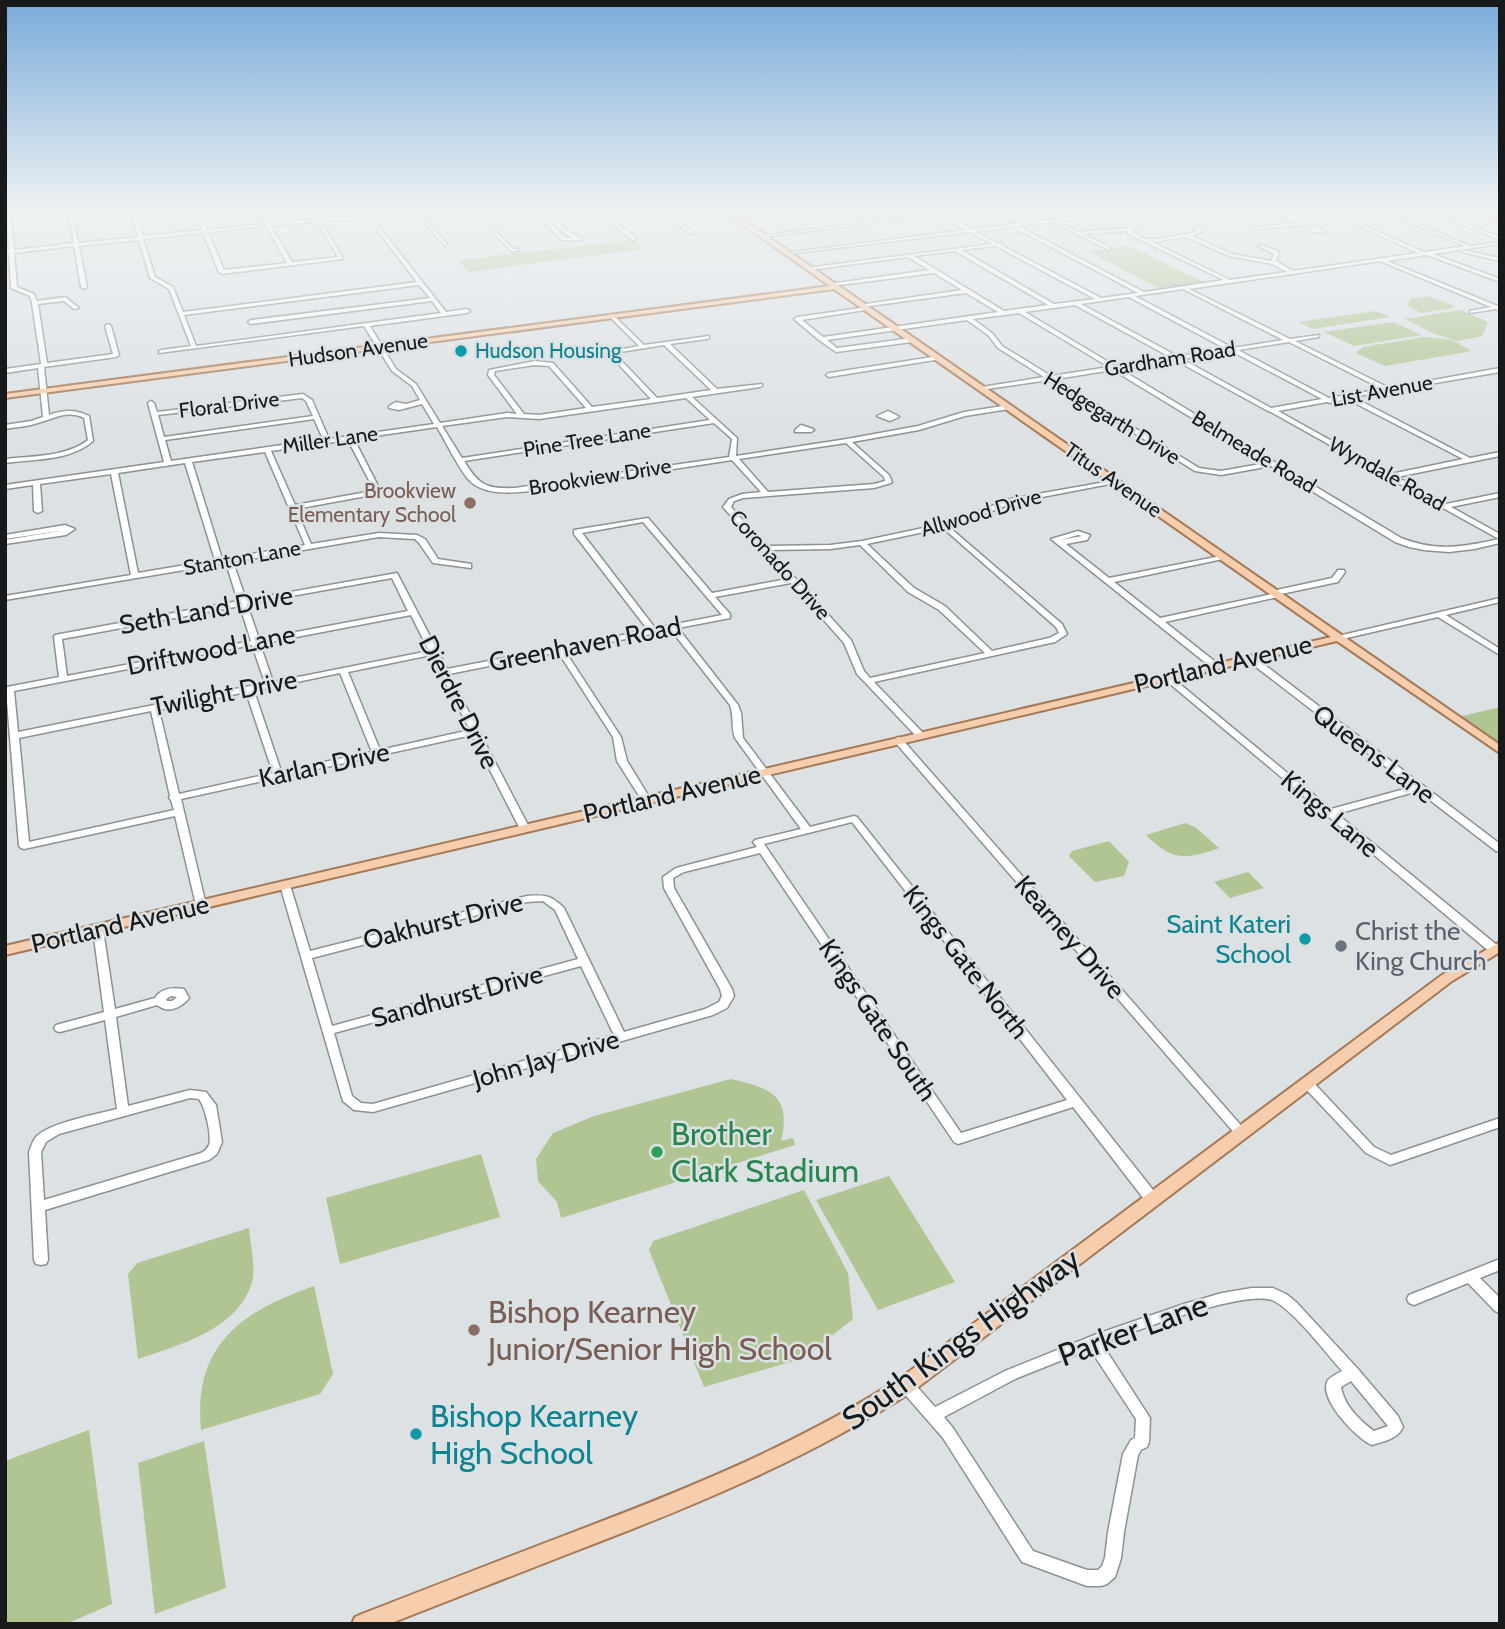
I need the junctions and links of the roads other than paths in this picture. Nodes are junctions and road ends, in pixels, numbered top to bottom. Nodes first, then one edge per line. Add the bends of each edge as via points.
1 (15, 286) edge
2 (171, 286) edge
3 (404, 286) edge
4 (422, 286) edge
5 (834, 286) joint
6 (959, 286) edge
7 (1019, 286) edge
8 (1076, 286) edge
9 (1128, 286) edge
10 (1196, 286) edge
11 (1445, 286) edge
12 (1183, 288) junction
13 (967, 291) junction
14 (1143, 294) junction
15 (1130, 295) junction
16 (432, 299) junction
17 (1101, 300) junction
18 (34, 303) junction
19 (1075, 303) junction
20 (243, 306) junction
21 (1054, 306) junction
22 (865, 307) junction
23 (76, 308) dead end
24 (1499, 308) edge
25 (1019, 311) junction
26 (467, 312) dead end
27 (1472, 312) dead end
28 (1003, 313) junction
29 (182, 314) junction
30 (444, 314) junction
31 (612, 316) junction
32 (968, 318) junction
33 (251, 322) junction
34 (108, 326) dead end
35 (367, 326) junction
36 (896, 328) junction
37 (1317, 336) dead end
38 (707, 337) dead end
39 (821, 339) junction
40 (258, 340) junction
41 (912, 340) junction
42 (1289, 341) junction
43 (665, 343) junction
44 (194, 346) junction
45 (642, 346) junction
46 (380, 347) junction
47 (1232, 350) junction
48 (161, 352) dead end
49 (939, 358) junction
50 (1174, 359) junction
51 (43, 366) junction
52 (1114, 368) junction
53 (1500, 370) edge
54 (5, 371) edge
55 (830, 375) dead end
56 (1050, 378) junction
57 (760, 385) dead end
58 (982, 389) junction
59 (1389, 390) junction
60 (43, 391) junction
61 (716, 392) junction
62 (5, 396) edge
63 (688, 396) junction
64 (1348, 397) junction
65 (655, 400) junction
66 (425, 401) junction
67 (1330, 401) junction
68 (151, 403) dead end
69 (404, 405) dead end
70 (1009, 407) junction
71 (591, 410) junction
72 (1274, 411) junction
73 (154, 414) junction
74 (521, 415) junction
75 (46, 416) junction
76 (316, 417) junction
77 (892, 419) dead end
78 (714, 421) junction
79 (439, 425) junction
80 (5, 427) edge
81 (906, 430) junction
82 (807, 432) dead end
83 (350, 437) junction
84 (161, 439) junction
85 (327, 440) junction
86 (847, 441) junction
87 (820, 445) junction
88 (267, 449) junction
89 (1500, 454) edge
90 (732, 456) junction
91 (460, 460) junction
92 (1469, 460) junction
93 (5, 461) edge
94 (188, 461) junction
95 (168, 464) junction
96 (1272, 464) junction
97 (114, 471) junction
98 (1390, 475) junction
99 (1115, 481) junction
100 (36, 482) junction
101 (5, 487) edge
102 (766, 494) junction
103 (1500, 495) edge
104 (1445, 506) junction
105 (292, 508) junction
106 (38, 510) dead end
107 (944, 526) junction
108 (5, 537) edge
109 (1500, 539) edge
110 (5, 542) edge
111 (862, 543) junction
112 (1059, 543) dead end
113 (309, 547) junction
114 (763, 548) junction
115 (1223, 557) junction
116 (224, 561) junction
117 (468, 566) dead end
118 (1341, 572) dead end
119 (394, 575) joint
120 (135, 576) junction
121 (793, 580) junction
122 (1107, 581) junction
123 (1276, 594) junction
124 (710, 596) junction
125 (5, 598) edge
126 (1500, 600) edge
127 (243, 603) junction
128 (413, 612) junction
129 (1441, 615) junction
130 (1158, 621) junction
131 (673, 627) junction
132 (653, 631) junction
133 (1338, 638) junction
134 (255, 642) junction
135 (560, 649) junction
136 (433, 652) junction
137 (990, 653) junction
138 (1500, 653) edge
139 (1250, 658) junction
140 (1215, 666) junction
141 (343, 669) junction
142 (444, 672) junction
143 (1167, 678) junction
144 (63, 679) junction
145 (868, 681) junction
146 (269, 684) junction
147 (249, 688) junction
148 (154, 707) junction
149 (473, 732) junction
150 (920, 735) junction
151 (14, 736) junction
152 (898, 740) junction
153 (1500, 750) edge
154 (377, 753) junction
155 (766, 772) junction
156 (278, 775) junction
157 (1418, 788) junction
158 (174, 798) junction
159 (646, 800) junction
160 (177, 812) junction
161 (1329, 813) junction
162 (524, 829) junction
163 (807, 830) junction
164 (762, 849) junction
165 (1500, 849) edge
166 (285, 885) junction
167 (201, 905) junction
168 (98, 930) junction
169 (1497, 948) edge
170 (5, 951) edge
171 (306, 956) junction
172 (585, 961) junction
173 (159, 1001) dead end
174 (109, 1015) junction
175 (60, 1028) dead end
176 (328, 1031) junction
177 (621, 1038) junction
178 (1307, 1083) junction
179 (1074, 1102) junction
180 (123, 1112) junction
181 (1500, 1122) edge
182 (1241, 1133) junction
183 (1152, 1199) junction
184 (39, 1207) junction
185 (41, 1259) dead end
186 (1500, 1264) edge
187 (1470, 1276) junction
188 (1414, 1299) dead end
189 (1500, 1307) edge
190 (1094, 1343) junction
191 (1352, 1372) junction
192 (906, 1385) junction
193 (934, 1415) junction
194 (362, 1624) edge

1 - 18 street via 32,295
2 - 29 street
3 - 20 street
4 - 16 street
5 - 22 main road, Titus Avenue
5 - 31 main road, Hudson Avenue
6 - 13 street
7 - 21 street
8 - 17 street
9 - 14 street
10 - 12 street
11 - 24 street
12 - 14 street
12 - 42 street
13 - 22 street
13 - 28 street
14 - 15 street
15 - 17 street
15 - 47 street
16 - 30 street
16 - 33 street
17 - 19 street
18 - 23 street via 65,299
18 - 51 street
19 - 21 street
19 - 50 street
20 - 29 street
20 - 33 street
21 - 25 street
22 - 36 main road, Titus Avenue
22 - 39 street via 797,319
24 - 27 street
25 - 28 street
25 - 52 street, Belmeade Road
26 - 30 street
28 - 32 street
29 - 44 street
30 - 35 street
31 - 45 street
31 - 46 main road, Hudson Avenue
32 - 36 street
32 - 56 street, Hedgegarth Drive via 1000,346
33 - 40 street
34 - 51 street via 116,355
35 - 40 street
35 - 46 street, Brookview Drive
36 - 39 street
36 - 41 main road, Titus Avenue
37 - 42 street, Gardham Road
38 - 43 street
39 - 41 street via 837,350
40 - 44 street
41 - 49 main road, Titus Avenue
42 - 47 street, Gardham Road
42 - 59 street
43 - 45 street
43 - 61 street
44 - 48 street
45 - 65 street via 610,352
46 - 60 main road, Hudson Avenue
46 - 66 street, Brookview Drive via 394,370 411,381
47 - 50 street, Gardham Road
47 - 67 street
49 - 55 street
49 - 58 main road, Titus Avenue
50 - 52 street, Gardham Road
50 - 72 street, List Avenue
51 - 54 street
51 - 60 street
52 - 56 street, Gardham Road
52 - 96 street, Belmeade Road
53 - 59 street, List Avenue
56 - 58 street, Gardham Road
56 - 96 street, Hedgegarth Drive via 1202,472
57 - 61 street, Miller Lane
58 - 70 main road, Titus Avenue
59 - 64 street, List Avenue
60 - 62 main road, Hudson Avenue
60 - 75 street
61 - 63 street, Miller Lane
63 - 65 street, Miller Lane
63 - 78 street
64 - 67 street, List Avenue
64 - 92 street
65 - 71 street, Miller Lane
66 - 69 street
66 - 79 street, Brookview Drive
67 - 72 street, List Avenue
68 - 73 street
70 - 81 street, Brookview Drive
70 - 99 main road, Titus Avenue
71 - 74 street, Miller Lane via 536,418
71 - 74 street via 551,364 492,370 491,375
72 - 98 street, Wyndale Road
73 - 76 street, Floral Drive via 303,396 309,398
73 - 84 street
74 - 79 street, Miller Lane
75 - 80 street via 35,423
75 - 93 street via 70,412 85,416 90,442 73,451
76 - 84 street
76 - 85 street
77 - 81 street
78 - 90 street via 735,439
78 - 91 street, Pine Tree Lane
79 - 83 street, Miller Lane
79 - 91 street, Brookview Drive
81 - 86 street, Brookview Drive
82 - 87 street
83 - 85 street, Miller Lane
83 - 105 street via 375,493
84 - 95 street
85 - 88 street, Miller Lane
86 - 87 street, Brookview Drive
86 - 102 street, Coronado Drive via 887,476 887,484
87 - 90 street, Brookview Drive
88 - 94 street, Miller Lane
88 - 105 street
89 - 92 street
90 - 91 street, Brookview Drive via 510,491 478,483
90 - 102 street
92 - 98 street
94 - 95 street, Miller Lane
94 - 116 street
95 - 97 street, Miller Lane
96 - 109 street, Belmeade Road via 1411,545 1449,552
97 - 100 street, Miller Lane
97 - 120 street
98 - 104 street, Wyndale Road
99 - 107 street, Allwood Drive via 1009,501
99 - 115 main road, Titus Avenue
100 - 101 street, Miller Lane
100 - 106 street
102 - 114 street, Coronado Drive via 734,498 727,507
103 - 104 street
104 - 109 street, Wyndale Road
105 - 113 street
107 - 111 street, Allwood Drive
107 - 137 street via 1063,632 1058,638
108 - 110 street via 71,529
111 - 114 street, Allwood Drive
111 - 137 street via 911,590 942,608
112 - 122 street
113 - 116 street, Stanton Lane
113 - 117 street, Stanton Lane via 405,535 422,541 436,561
114 - 121 street, Coronado Drive
115 - 122 street
115 - 123 main road, Titus Avenue
116 - 120 street, Stanton Lane
116 - 127 street
118 - 123 street via 1335,580
119 - 127 street, Seth Land Drive
119 - 128 street, Dierdre Drive
120 - 125 street, Stanton Lane
121 - 124 street
121 - 145 street, Coronado Drive via 848,642
122 - 130 street
123 - 130 street
123 - 133 main road, Titus Avenue
124 - 131 street, Greenhaven Road via 727,616
124 - 132 street via 645,520 577,531
126 - 129 street
127 - 134 street
127 - 144 street, Seth Land Drive via 58,637
128 - 134 street, Driftwood Lane
128 - 136 street, Dierdre Drive
129 - 133 street
129 - 138 street
130 - 140 street
131 - 132 street, Greenhaven Road
131 - 155 street via 734,705 739,738
132 - 135 street, Greenhaven Road
133 - 139 main road, Portland Avenue
133 - 153 main road, Titus Avenue
134 - 144 street, Driftwood Lane
134 - 146 street
135 - 142 street, Greenhaven Road
135 - 159 street via 617,737 622,761
136 - 141 street, Twilight Drive
136 - 142 street, Dierdre Drive
137 - 145 street
139 - 140 main road, Portland Avenue
139 - 157 street, Queens Lane
140 - 143 main road, Portland Avenue
141 - 146 street, Twilight Drive
141 - 154 street
142 - 149 street, Dierdre Drive
143 - 150 main road, Portland Avenue
143 - 161 street, Kings Lane
144 - 151 street, Driftwood Lane via 10,689
145 - 150 street, Coronado Drive
146 - 147 street, Twilight Drive
147 - 148 street, Twilight Drive
147 - 156 street
148 - 151 street, Twilight Drive
148 - 158 street
149 - 154 street, Karlan Drive
149 - 162 street, Dierdre Drive
150 - 152 main road, Portland Avenue
151 - 160 street via 24,846
152 - 155 main road, Portland Avenue
152 - 182 street, Kearney Drive
154 - 156 street, Karlan Drive
155 - 159 main road, Portland Avenue
155 - 163 street
156 - 158 street, Karlan Drive
157 - 161 street
157 - 165 street, Queens Lane
158 - 160 street
159 - 162 main road, Portland Avenue
160 - 167 street
161 - 169 street, Kings Lane
162 - 166 main road, Portland Avenue
163 - 164 street via 758,842
163 - 179 street, Kings Gate North via 854,819
164 - 177 street, John Jay Drive via 668,877 669,888 726,989 727,1001 709,1012
164 - 179 street, Kings Gate South via 958,1139
166 - 167 main road, Portland Avenue
166 - 171 street, John Jay Drive
167 - 168 main road, Portland Avenue
168 - 170 main road, Portland Avenue
168 - 174 street
169 - 178 main road, South Kings Highway via 1447,978
171 - 172 street, Oakhurst Drive via 536,898 551,900 559,908
171 - 176 street, John Jay Drive
172 - 176 street, Sandhurst Drive
172 - 177 street, Oakhurst Drive
173 - 174 street
174 - 175 street
174 - 180 street
176 - 177 street, John Jay Drive via 347,1098 365,1108
178 - 181 street via 1370,1150 1390,1160
178 - 182 main road, South Kings Highway
179 - 183 street, Kings Gate North
180 - 184 street via 55,1130 41,1139 35,1152
180 - 184 street via 202,1095 210,1105 215,1147 193,1162
182 - 183 main road, South Kings Highway
183 - 192 main road, South Kings Highway
184 - 185 street
186 - 187 street
187 - 188 street
187 - 189 street
190 - 191 street, Parker Lane via 1195,1306 1265,1292 1283,1298
190 - 193 street, Parker Lane via 1009,1376
190 - 193 street via 1143,1418 1144,1429 1142,1442 1131,1454 1114,1558 1101,1578 1087,1578 1028,1556
191 - 191 street, Parker Lane via 1393,1421 1393,1431 1372,1438 1336,1398 1334,1384
192 - 193 street
192 - 194 main road, South Kings Highway via 805,1447 741,1476

